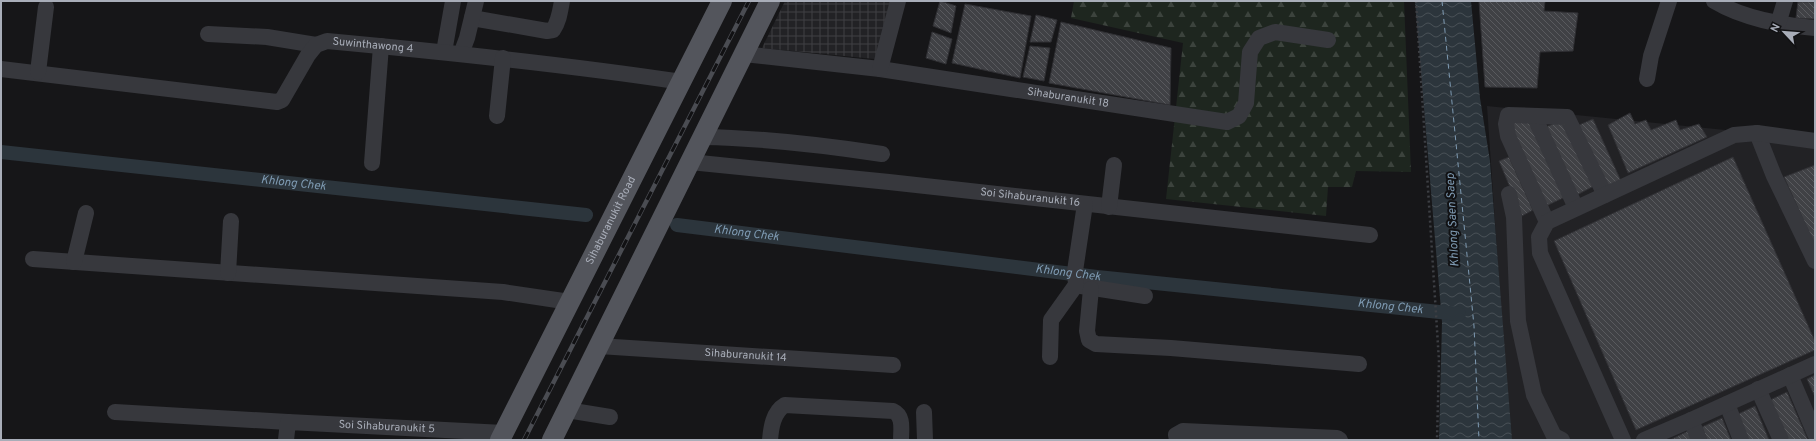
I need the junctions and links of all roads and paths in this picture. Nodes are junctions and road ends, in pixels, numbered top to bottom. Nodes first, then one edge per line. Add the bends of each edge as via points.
1 (453, 1) edge
2 (476, 1) edge
3 (562, 1) edge
4 (722, 1) edge
5 (770, 1) edge
6 (898, 1) edge
7 (1416, 1) edge
8 (1669, 1) edge
9 (1714, 1) edge
10 (1785, 1) edge
11 (46, 7) dead end
12 (472, 18) junction
13 (1778, 24) junction
14 (1815, 28) edge
15 (208, 34) dead end
16 (1328, 40) dead end
17 (316, 45) junction
18 (381, 46) junction
19 (444, 52) junction
20 (461, 54) junction
21 (744, 54) junction
22 (503, 58) junction
23 (1, 69) edge
24 (880, 69) junction
25 (38, 72) junction
26 (1647, 79) dead end
27 (682, 82) junction
28 (497, 116) dead end
29 (1534, 116) junction
30 (1757, 133) junction
31 (702, 137) junction
32 (1815, 141) edge
33 (882, 154) dead end
34 (690, 162) junction
35 (372, 163) dead end
36 (1114, 165) dead end
37 (1510, 194) dead end
38 (1605, 195) junction
39 (1085, 204) junction
40 (1109, 207) junction
41 (1576, 208) junction
42 (86, 213) dead end
43 (231, 221) dead end
44 (1547, 222) junction
45 (1370, 235) dead end
46 (33, 260) dead end
47 (1815, 261) edge
48 (74, 262) junction
49 (228, 273) junction
50 (1083, 287) junction
51 (1145, 296) dead end
52 (570, 302) junction
53 (599, 346) junction
54 (1050, 357) dead end
55 (1360, 364) dead end
56 (1815, 364) edge
57 (893, 365) dead end
58 (1790, 375) junction
59 (1758, 389) junction
60 (1727, 404) junction
61 (567, 410) junction
62 (115, 412) dead end
63 (924, 412) dead end
64 (610, 417) dead end
65 (1692, 420) junction
66 (288, 422) junction
67 (1815, 434) edge
68 (502, 436) edge
69 (1653, 438) edge
70 (286, 440) edge
71 (552, 440) edge
72 (770, 440) edge
73 (901, 440) edge
74 (925, 440) edge
75 (1177, 440) edge
76 (1340, 440) edge
77 (1437, 440) edge
78 (1562, 440) edge
79 (1623, 440) edge
80 (1699, 440) edge
81 (1741, 440) edge
82 (1781, 440) edge

1 - 19 street
2 - 12 street
3 - 12 street via 559,18 553,30
4 - 27 main road, Sihaburanukit Road
5 - 21 main road
6 - 24 street
7 - 77 path via 1439,361
8 - 26 street via 1651,56
9 - 13 street via 1727,9
10 - 13 street
11 - 25 street
12 - 20 street
13 - 14 street
15 - 17 street via 267,37
16 - 24 street, Sihaburanukit 18 via 1275,32 1259,38 1250,52 1246,103 1239,116 1227,122
17 - 18 street, Suwinthawong 4 via 326,41
17 - 25 street, Suwinthawong 4 via 282,100 277,102
18 - 19 street, Suwinthawong 4
18 - 35 street
19 - 20 street, Suwinthawong 4
20 - 22 street, Suwinthawong 4
21 - 24 street, Sihaburanukit 18
21 - 31 main road
22 - 27 street, Suwinthawong 4
22 - 28 street
23 - 25 street, Suwinthawong 4
27 - 52 main road, Sihaburanukit Road
29 - 38 street via 1567,116
29 - 41 street
29 - 44 street via 1508,115 1506,124 1508,136
30 - 32 street
30 - 38 street via 1734,135
30 - 47 street via 1774,176
31 - 33 street via 811,144
31 - 34 main road
34 - 39 street, Soi Sihaburanukit 16
34 - 53 main road
36 - 40 street
37 - 78 street via 1514,217 1518,321 1534,395 1554,436
38 - 41 street
39 - 40 street, Soi Sihaburanukit 16
39 - 50 street via 1074,271
40 - 45 street, Soi Sihaburanukit 16
41 - 44 street
42 - 48 street
43 - 49 street
44 - 79 street via 1539,237 1540,253
46 - 48 street
48 - 49 street
49 - 52 street via 503,292
50 - 51 street
50 - 54 street via 1051,320
50 - 55 street via 1089,340 1096,344
52 - 68 main road, Sihaburanukit Road
53 - 57 street, Sihaburanukit 14
53 - 61 main road
56 - 58 street
58 - 59 street
58 - 67 street
59 - 60 street
59 - 82 street
60 - 65 street
60 - 81 street
61 - 64 street
61 - 71 main road
62 - 66 street, Soi Sihaburanukit 5
63 - 74 street
65 - 69 street
65 - 80 street
66 - 68 street, Soi Sihaburanukit 5
66 - 70 street
72 - 73 street via 776,415 779,408 784,405 893,411 899,414 901,419
75 - 76 street via 1176,435 1183,430

